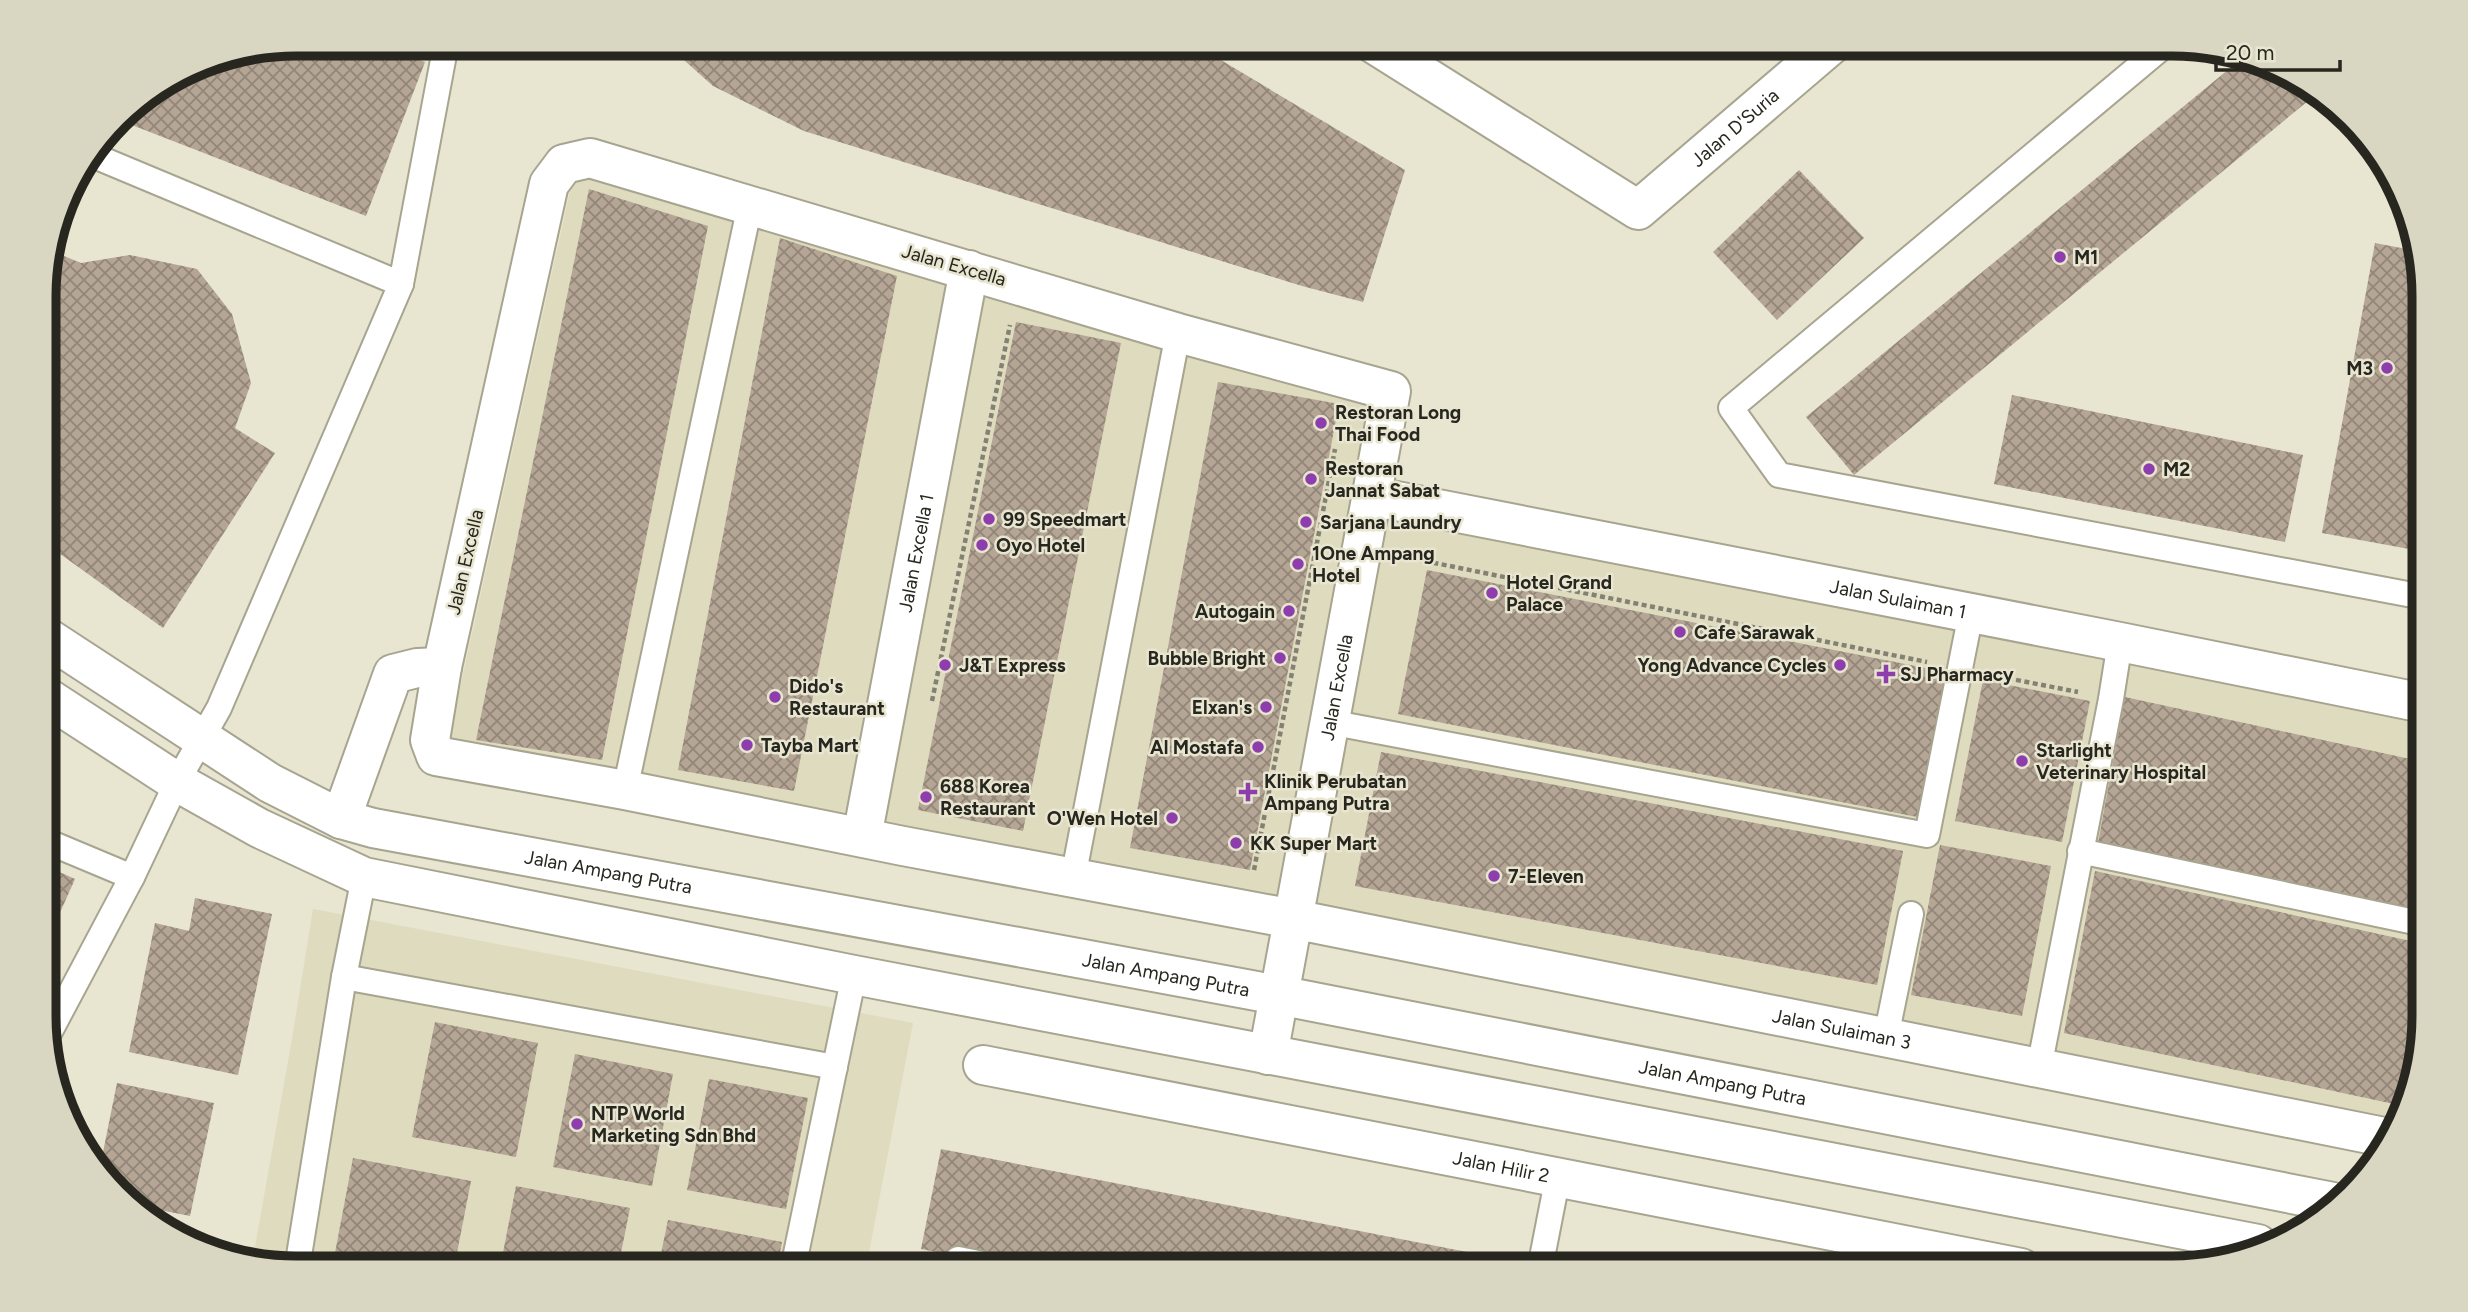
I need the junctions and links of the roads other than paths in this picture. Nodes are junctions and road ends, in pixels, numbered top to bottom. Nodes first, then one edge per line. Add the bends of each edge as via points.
1 (444, 56) edge
2 (1393, 56) edge
3 (1814, 56) edge
4 (2151, 56) edge
5 (100, 158) edge
6 (750, 205) junction
7 (969, 270) junction
8 (401, 284) junction
9 (1178, 333) junction
10 (1371, 496) junction
11 (2412, 595) edge
12 (1971, 613) junction
13 (2120, 642) junction
14 (57, 644) edge
15 (442, 667) junction
16 (2412, 701) edge
17 (56, 703) edge
18 (1329, 722) junction
19 (202, 739) junction
20 (177, 782) junction
21 (625, 790) junction
22 (341, 819) junction
23 (862, 837) junction
24 (56, 845) edge
25 (2080, 851) junction
26 (132, 877) junction
27 (364, 877) junction
28 (1073, 878) junction
29 (1911, 914) dead end
30 (1293, 919) junction
31 (2412, 921) edge
32 (854, 975) junction
33 (344, 977) junction
34 (1278, 995) junction
35 (56, 1020) edge
36 (1886, 1037) junction
37 (1268, 1055) junction
38 (983, 1065) dead end
39 (835, 1067) junction
40 (2039, 1068) junction
41 (2379, 1136) edge
42 (1558, 1176) junction
43 (2325, 1200) edge
44 (2250, 1243) edge
45 (1542, 1255) edge
46 (1956, 1255) edge
47 (299, 1256) edge
48 (796, 1256) edge

1 - 8 lane
2 - 3 street, Jalan D'Suria via 1639,210
4 - 11 lane via 1731,408 1779,475
5 - 8 lane
6 - 7 street, Jalan Excella
6 - 15 street, Jalan Excella via 590,158 564,163 549,184
6 - 21 lane
7 - 9 street, Jalan Excella
7 - 23 street, Jalan Excella 1
8 - 19 lane
9 - 10 street, Jalan Excella via 1391,391
9 - 28 lane
10 - 12 street, Jalan Sulaiman 1
10 - 18 street, Jalan Excella
12 - 13 street, Jalan Sulaiman 1
12 - 18 lane via 1927,835
13 - 16 street, Jalan Sulaiman 1
13 - 25 lane
14 - 19 street, Jalan Ampang Putra
15 - 21 street, Jalan Excella via 430,740 436,756
15 - 22 street via 393,674
17 - 20 street
18 - 30 street, Jalan Excella
19 - 20 lane
19 - 22 street, Jalan Ampang Putra via 270,783
20 - 26 lane
20 - 27 street via 259,828
21 - 23 street, Jalan Sulaiman 3
22 - 34 street, Jalan Ampang Putra
23 - 28 street, Jalan Sulaiman 3
24 - 26 lane
25 - 31 lane
25 - 40 lane
26 - 35 lane
27 - 32 street
27 - 33 lane
28 - 30 street, Jalan Sulaiman 3
29 - 36 lane
30 - 34 street, Jalan Excella
30 - 36 street, Jalan Sulaiman 3
32 - 37 street
32 - 39 lane
33 - 39 lane
33 - 47 lane
34 - 37 street, Jalan Excella
34 - 43 street, Jalan Ampang Putra
36 - 40 street, Jalan Sulaiman 3
37 - 44 street
38 - 42 street, Jalan Hilir 2
39 - 48 lane
40 - 41 street, Jalan Sulaiman 3
42 - 45 lane
42 - 46 street, Jalan Hilir 2

